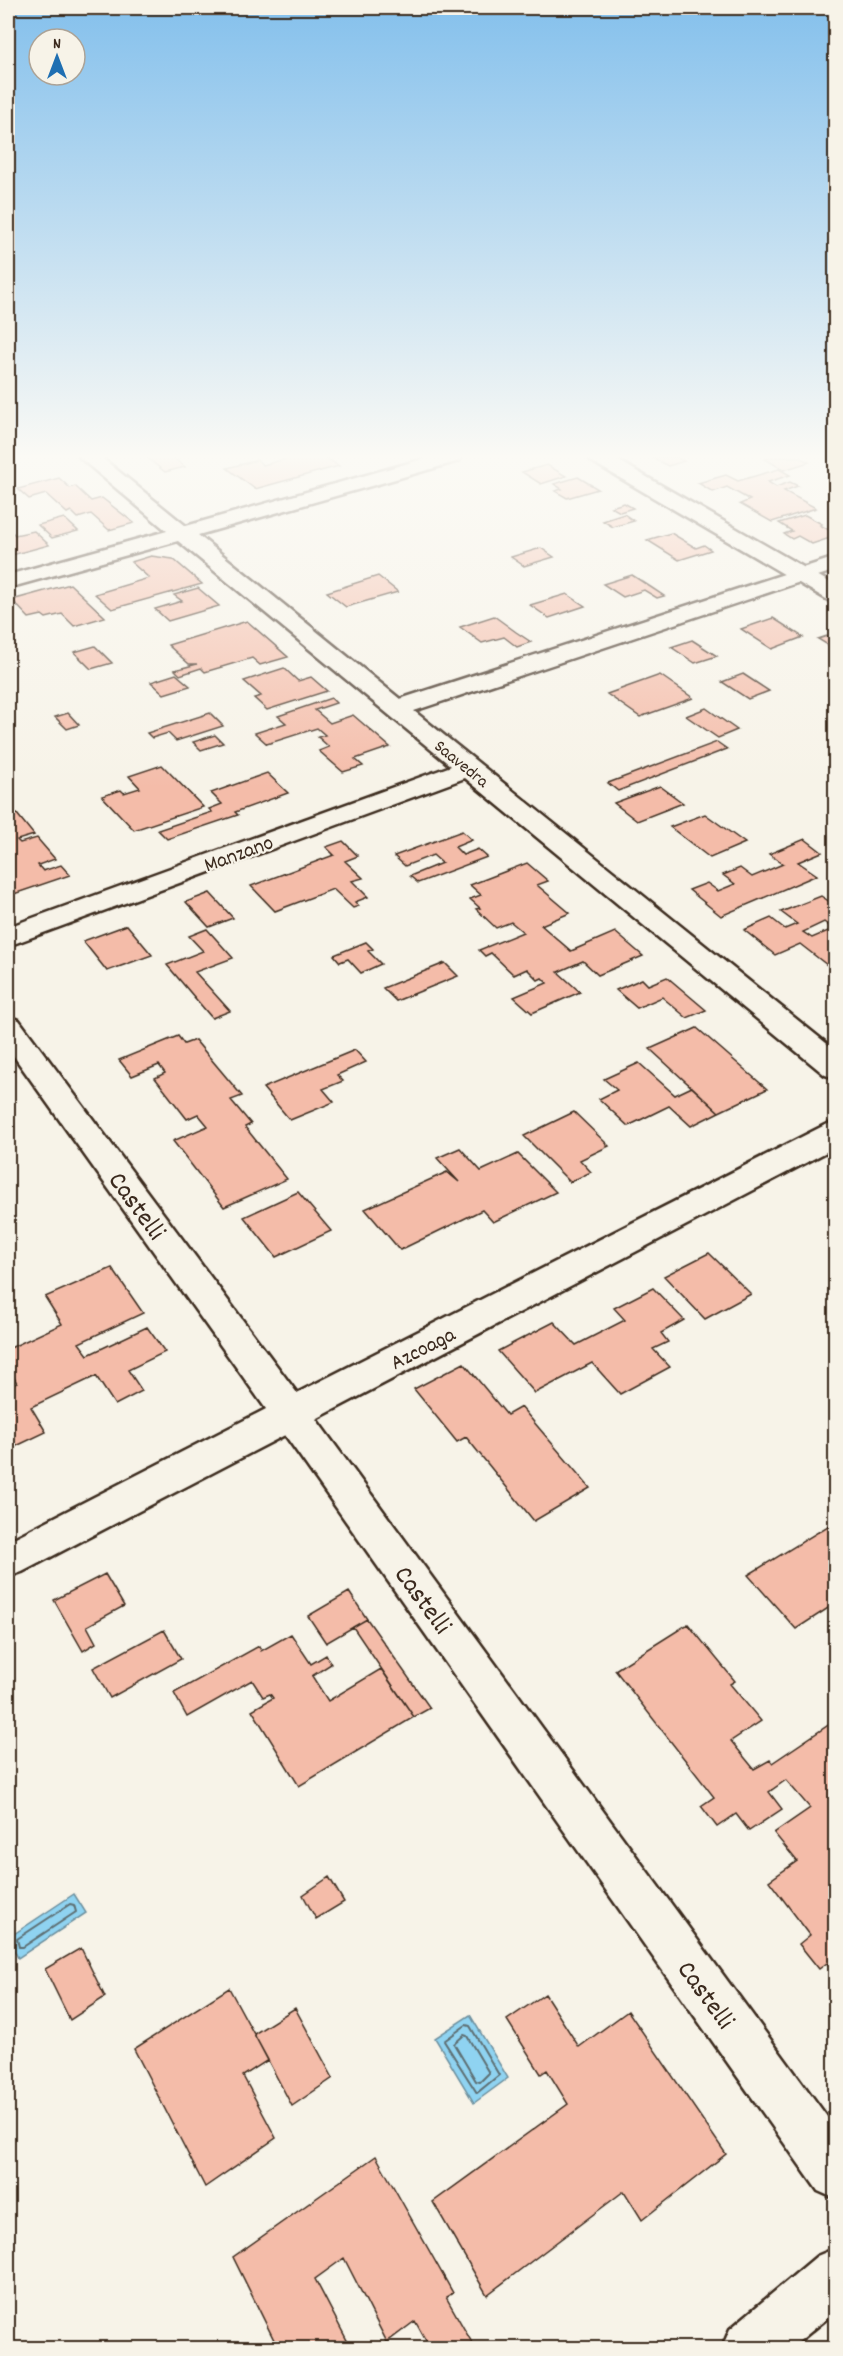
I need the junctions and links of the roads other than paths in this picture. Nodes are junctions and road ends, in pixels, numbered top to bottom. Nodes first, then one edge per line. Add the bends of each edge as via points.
1 (61, 567) edge
2 (221, 567) edge
3 (787, 567) edge
4 (824, 567) edge
5 (801, 575) junction
6 (8, 582) edge
7 (836, 595) edge
8 (395, 709) junction
9 (468, 768) junction
10 (8, 937) edge
11 (8, 1027) edge
12 (836, 1068) edge
13 (836, 1133) edge
14 (291, 1414) junction
15 (8, 1560) edge
16 (836, 2174) edge
17 (836, 2275) edge
18 (749, 2349) edge

1 - 6 street
2 - 8 street, Saavedra
3 - 5 street
4 - 5 street
5 - 7 street
5 - 8 street
8 - 9 street, Saavedra
9 - 10 street, Manzano
9 - 12 street, Saavedra
11 - 14 street, Castelli
13 - 14 street, Azcoaga
14 - 15 street, Azcoaga
14 - 16 street, Castelli
17 - 18 street

